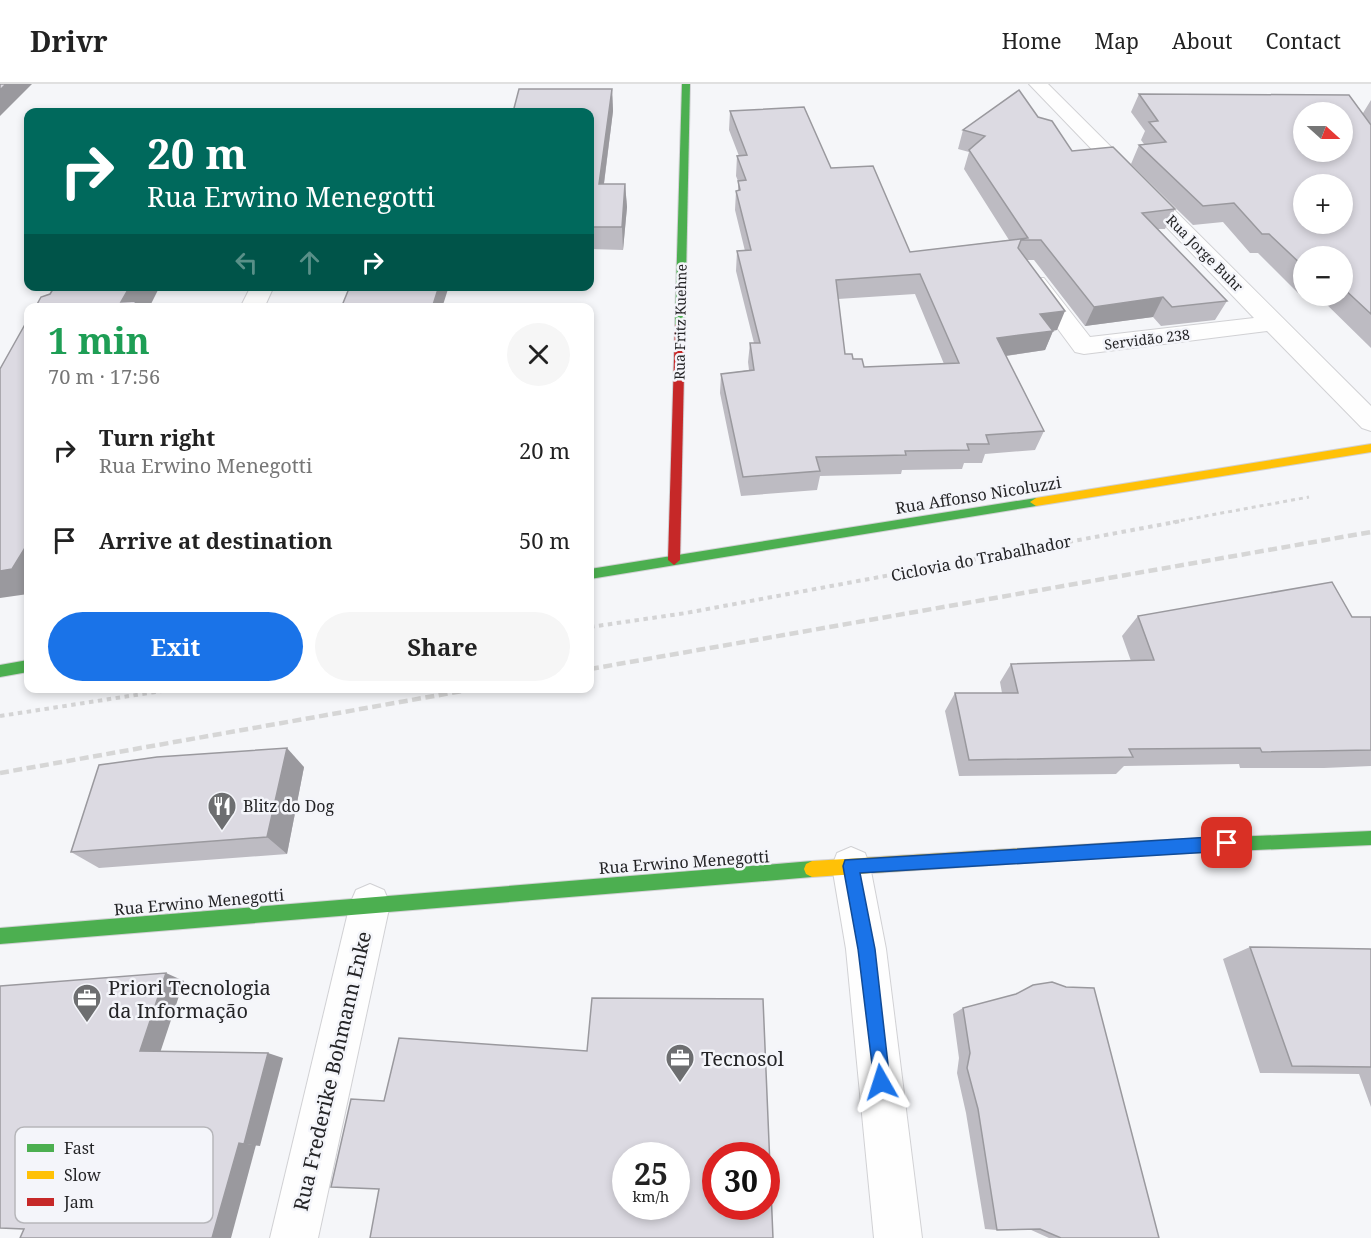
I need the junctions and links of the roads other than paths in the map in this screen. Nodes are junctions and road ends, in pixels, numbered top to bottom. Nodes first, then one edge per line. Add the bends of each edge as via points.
1 (686, 84) edge
2 (1038, 84) edge
3 (1024, 266) edge
4 (1274, 323) junction
5 (1371, 422) edge
6 (1371, 448) edge
7 (674, 560) junction
8 (594, 573) edge
9 (24, 667) edge
10 (0, 671) edge
11 (1371, 838) edge
12 (851, 866) junction
13 (370, 904) junction
14 (0, 936) edge
15 (294, 1238) edge
16 (898, 1238) edge

1 - 7 street, Rua Fritz Kuehne
2 - 4 street, Rua Jorge Buhr
3 - 4 street, Servidão 238 via 1084,346
4 - 5 street, Rua Jorge Buhr
6 - 7 street, Rua Affonso Nicoluzzi
7 - 8 street, Rua Affonso Nicoluzzi
9 - 10 street
11 - 12 street, Rua Erwino Menegotti
12 - 13 street, Rua Erwino Menegotti
12 - 16 street via 866,949
13 - 14 street, Rua Erwino Menegotti
13 - 15 street, Rua Frederike Bohmann Enke

